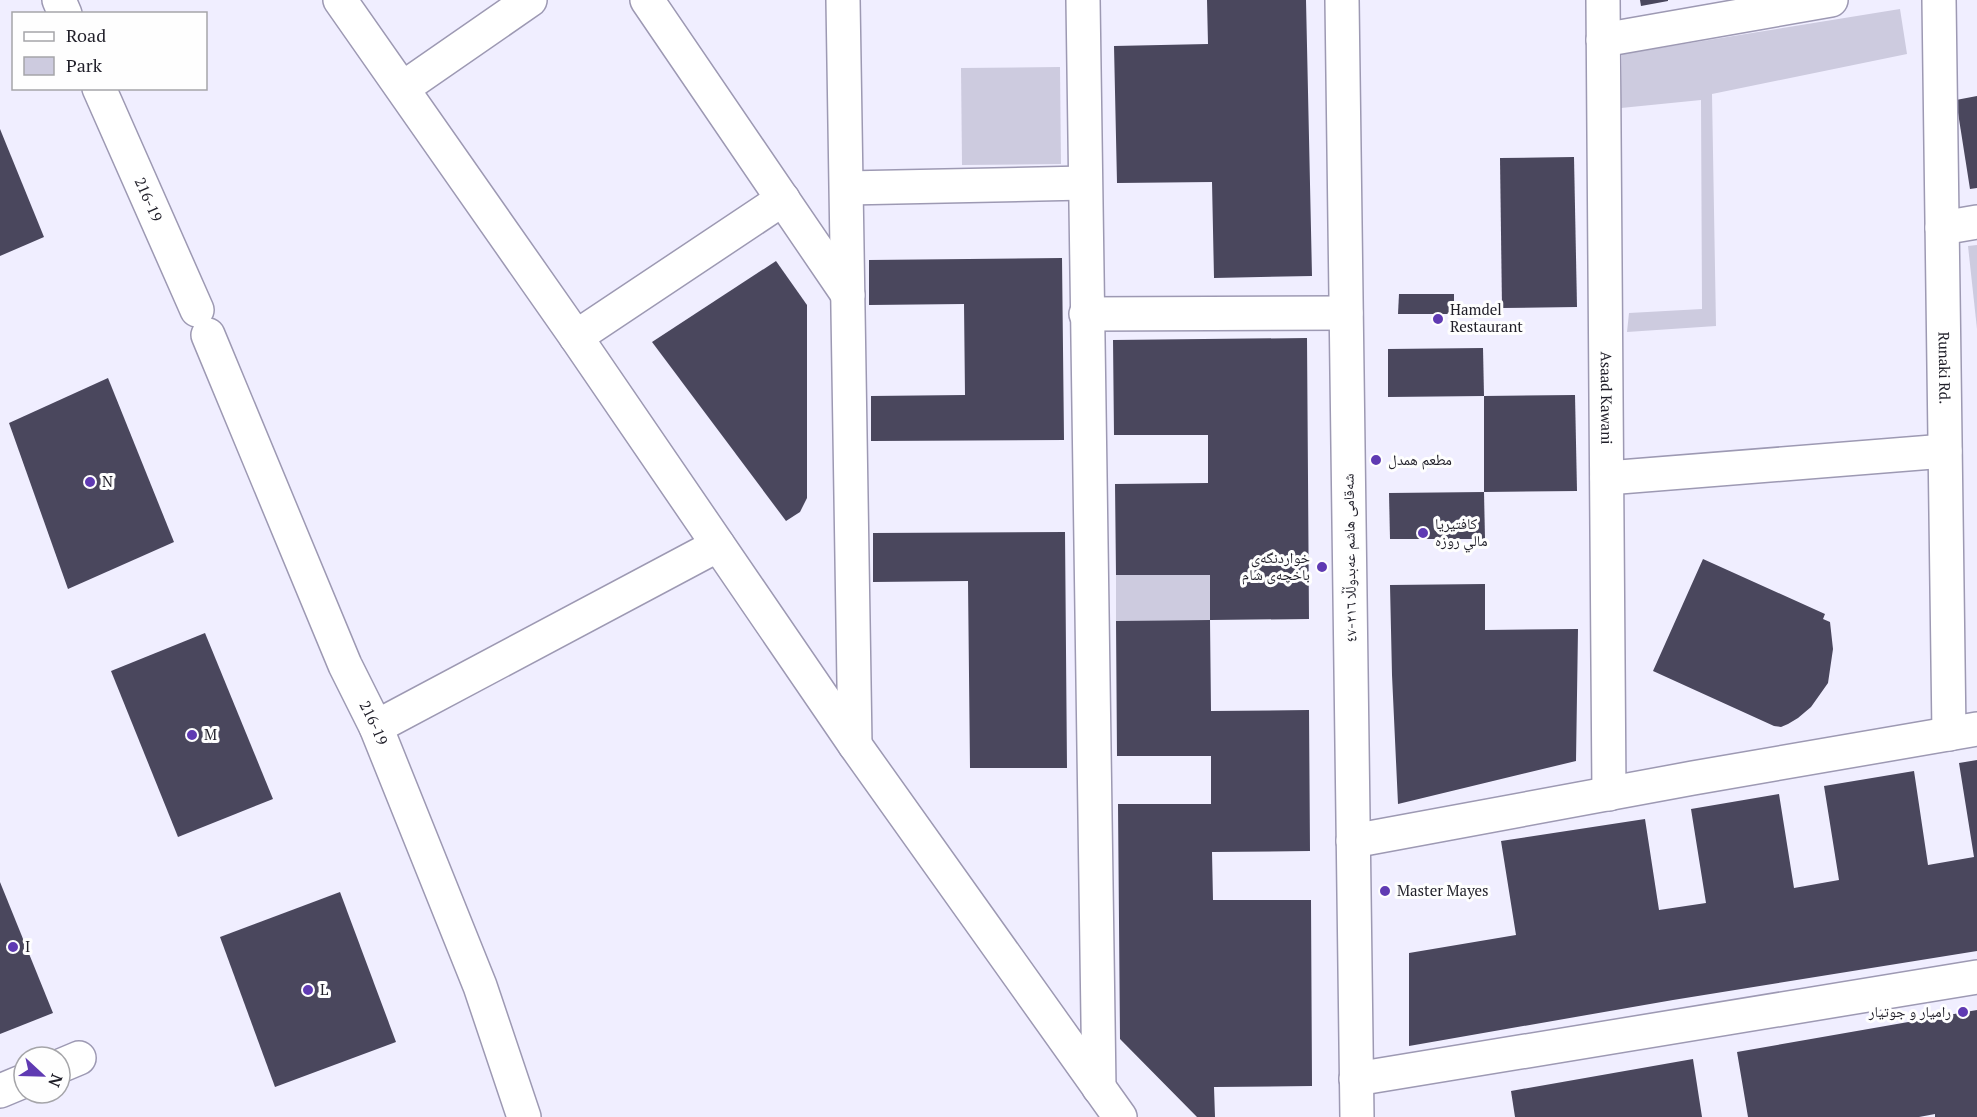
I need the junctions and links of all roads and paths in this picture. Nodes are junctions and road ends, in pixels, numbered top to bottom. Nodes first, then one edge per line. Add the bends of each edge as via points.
1 (340, 0) edge
2 (530, 0) edge
3 (647, 0) edge
4 (843, 0) edge
5 (1083, 0) edge
6 (1342, 0) edge
7 (1603, 0) edge
8 (1831, 0) edge
9 (1939, 0) edge
10 (1603, 40) junction
11 (403, 88) junction
12 (100, 90) edge
13 (1085, 183) junction
14 (846, 188) junction
15 (783, 199) junction
16 (1977, 222) edge
17 (1942, 228) junction
18 (848, 295) junction
19 (1347, 313) junction
20 (1086, 314) junction
21 (576, 337) junction
22 (1945, 451) junction
23 (1606, 478) junction
24 (718, 545) junction
25 (376, 727) junction
26 (1963, 732) edge
27 (855, 745) junction
28 (1609, 794) junction
29 (1353, 841) junction
30 (1977, 977) edge
31 (1356, 1079) junction
32 (1099, 1088) junction
33 (524, 1117) edge
34 (1120, 1117) edge
35 (1357, 1117) edge

1 - 11 street
2 - 11 street
3 - 15 street
4 - 14 street
5 - 13 street
6 - 19 street, شەقامی هاشم عەبدوڵڵا ٢١٦-٤٧
7 - 10 street, Asaad Kawani
8 - 10 street
9 - 17 street, Runaki Rd.
10 - 23 street, Asaad Kawani
11 - 21 street
12 - 25 street, 216-19 via 203,323 345,665
13 - 14 street
13 - 20 street
14 - 18 street
15 - 18 street
15 - 21 street
16 - 17 street
17 - 22 street, Runaki Rd.
18 - 27 street
19 - 20 street
19 - 29 street, شەقامی هاشم عەبدوڵڵا ٢١٦-٤٧
20 - 32 street
21 - 24 street
22 - 23 street
22 - 26 street, Runaki Rd.
23 - 28 street, Asaad Kawani
24 - 25 street
24 - 27 street
25 - 33 street, 216-19 via 480,986
26 - 28 street
27 - 32 street
28 - 29 street
29 - 31 street, شەقامی هاشم عەبدوڵڵا ٢١٦-٤٧
30 - 31 street
31 - 35 street, شەقامی هاشم عەبدوڵڵا ٢١٦-٤٧
32 - 34 street

